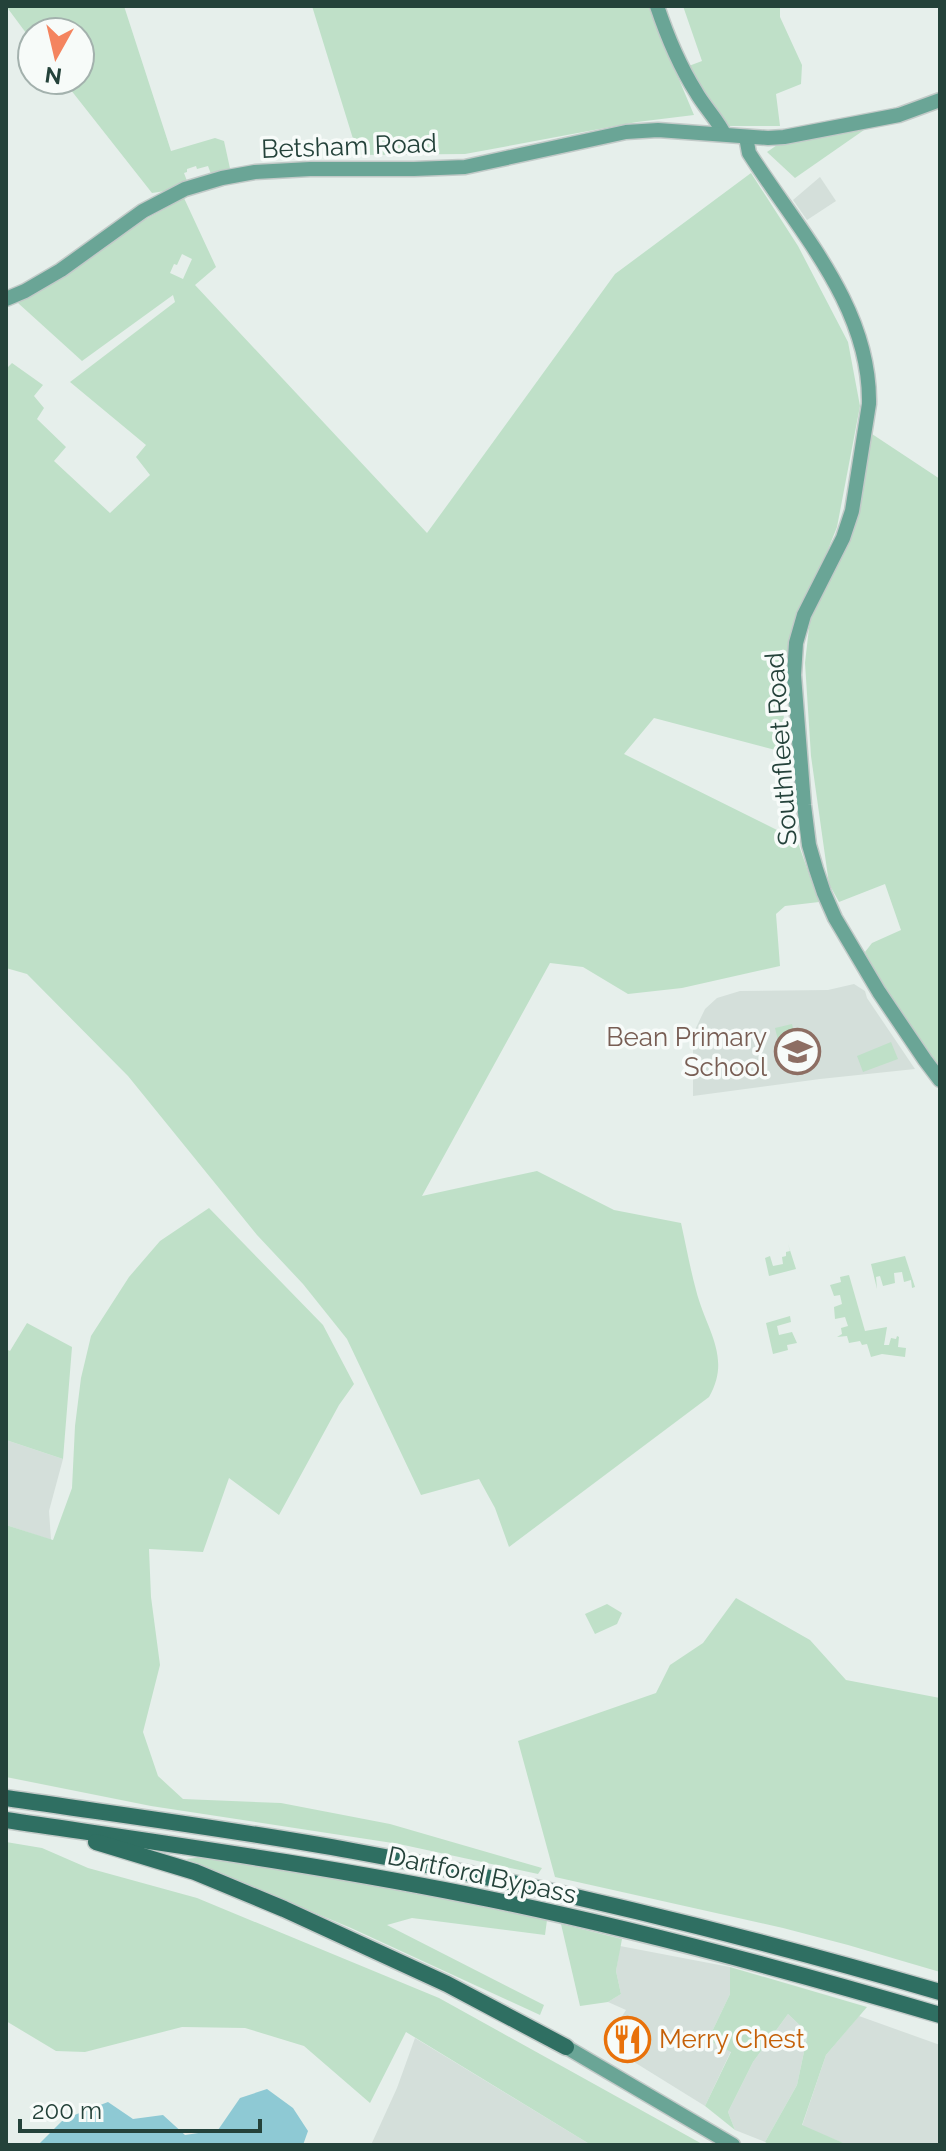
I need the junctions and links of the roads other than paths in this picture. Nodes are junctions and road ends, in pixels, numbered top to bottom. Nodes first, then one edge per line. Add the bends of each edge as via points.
1 (657, 6) edge
2 (940, 100) edge
3 (710, 115) junction
4 (703, 132) junction
5 (724, 134) junction
6 (746, 137) junction
7 (6, 299) edge
8 (940, 1080) edge
9 (6, 1798) edge
10 (6, 1821) edge
11 (810, 1954) junction
12 (940, 1985) edge
13 (940, 1992) edge
14 (940, 2015) edge
15 (566, 2047) joint
16 (733, 2145) edge

1 - 3 main road via 671,46
2 - 6 main road, Betsham Road via 899,115 801,135
3 - 4 main road
3 - 5 main road
4 - 5 main road, Betsham Road
4 - 7 main road, Betsham Road via 626,132 465,167 310,169 222,178 185,189 143,211 61,270
5 - 6 main road, Betsham Road
6 - 8 main road, Southfleet Road via 749,153 834,278 854,325 869,387 852,511 796,643 794,675 809,845 842,932
9 - 11 highway, Dartford Bypass via 351,1850 540,1888
10 - 14 highway, Dartford Bypass via 490,1899 692,1945
10 - 15 highway via 195,1872 433,1977
11 - 12 highway
11 - 13 highway, Dartford Bypass
15 - 16 main road

